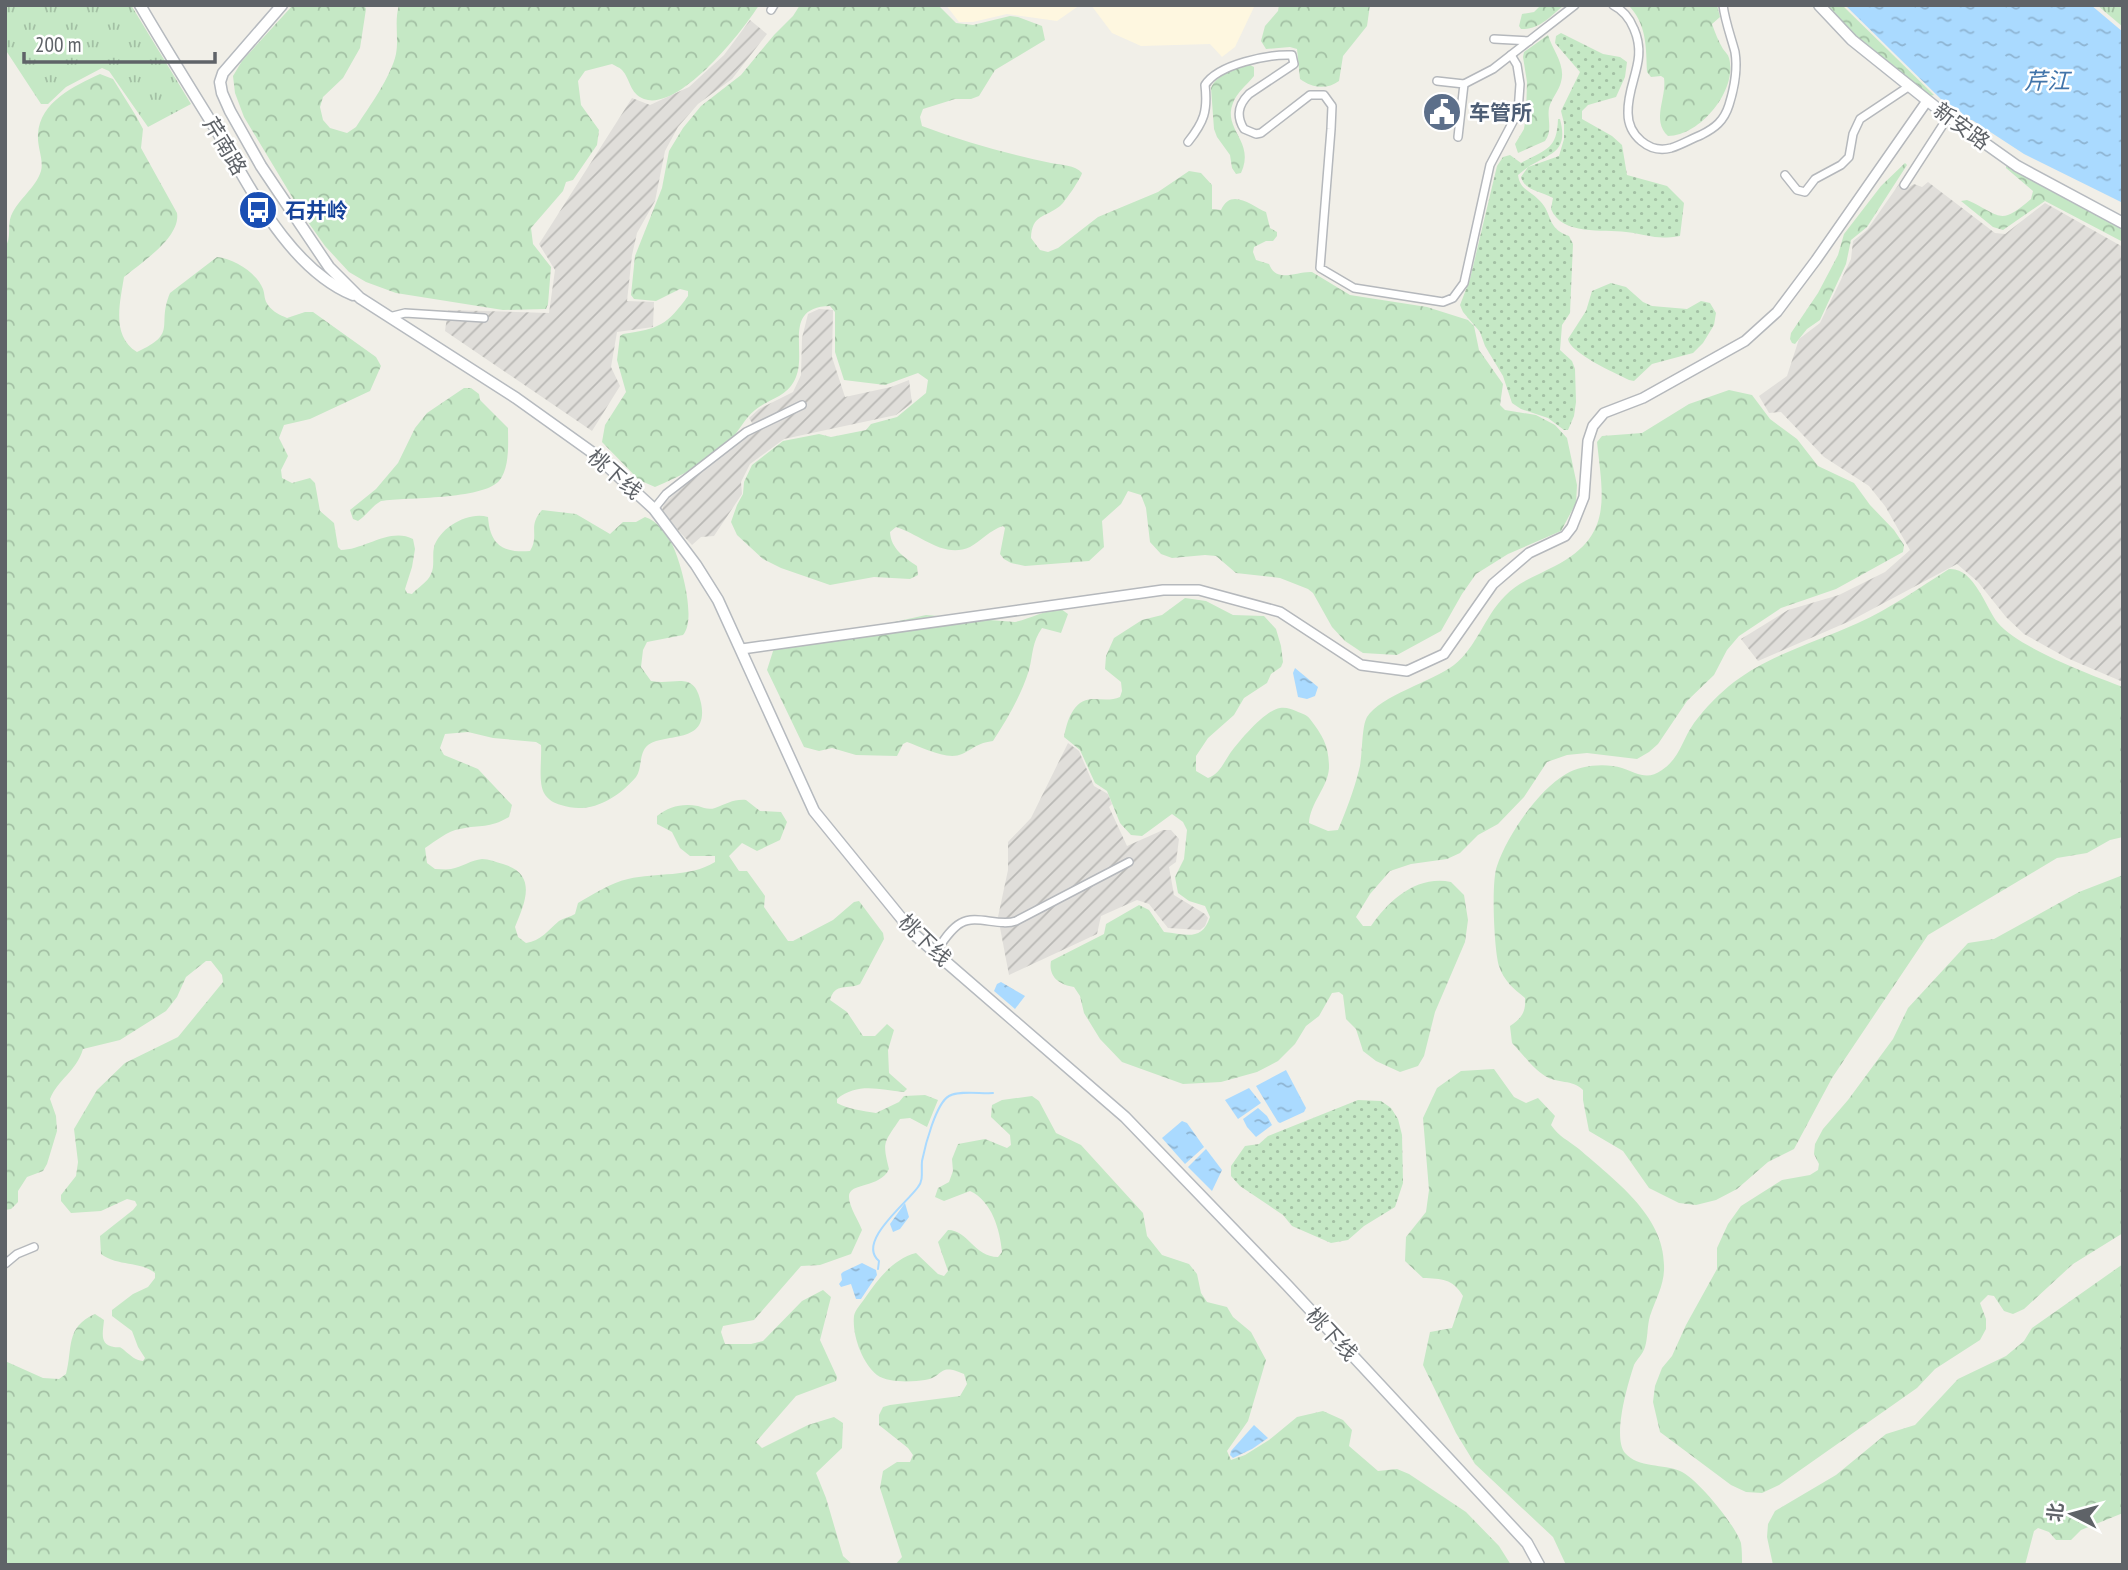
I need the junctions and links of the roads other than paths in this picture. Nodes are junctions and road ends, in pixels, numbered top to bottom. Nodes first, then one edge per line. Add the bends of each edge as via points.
1 (140, 5) edge
2 (282, 5) edge
3 (1575, 5) edge
4 (1613, 5) edge
5 (1723, 5) edge
6 (1819, 5) edge
7 (1494, 39) dead end
8 (1529, 41) junction
9 (1511, 55) junction
10 (1437, 81) dead end
11 (1464, 84) junction
12 (1908, 87) junction
13 (1927, 101) junction
14 (1948, 117) junction
15 (1458, 137) dead end
16 (1188, 142) dead end
17 (1785, 175) dead end
18 (1904, 185) dead end
19 (2123, 223) edge
20 (360, 298) junction
21 (389, 317) junction
22 (484, 318) dead end
23 (802, 405) dead end
24 (654, 509) junction
25 (741, 649) junction
26 (1129, 862) dead end
27 (935, 953) junction
28 (34, 1247) dead end
29 (5, 1264) edge
30 (1539, 1565) edge

1 - 20 main road, 芹南路 via 292,248 332,284
2 - 20 main road via 223,73 222,93 307,238
3 - 8 street
4 - 5 street via 1626,15 1639,41 1629,124 1646,145 1670,149 1713,129 1727,113 1735,56
6 - 12 main road, 新安路
7 - 8 street
8 - 9 street
9 - 11 street
9 - 16 street via 1520,84 1518,112 1490,165 1464,284 1443,302 1354,288 1320,268 1331,129 1329,100 1324,95 1310,95 1256,134 1244,130 1239,114 1249,94 1294,64 1293,55 1249,61 1210,78 1205,85 1201,126
10 - 11 street
11 - 15 street
12 - 13 main road, 新安路
12 - 17 street via 1860,119 1849,157 1815,179 1805,192 1797,190
13 - 14 main road, 新安路
13 - 25 street via 1777,312 1734,348 1643,398 1604,413 1588,441 1584,497 1572,527 1565,536 1529,553 1493,584 1444,654 1407,671 1361,665 1280,612 1199,590 1163,590
14 - 18 street
14 - 19 main road, 新安路 via 2017,166
20 - 21 main road, 桃下线
21 - 22 street via 405,313
21 - 24 main road, 桃下线 via 585,447
23 - 24 street via 746,432 666,494
24 - 25 main road, 桃下线 via 711,588
25 - 27 main road, 桃下线 via 814,811 915,935
26 - 27 street via 1016,921 962,922
27 - 30 main road, 桃下线 via 1125,1117 1527,1543
28 - 29 street

